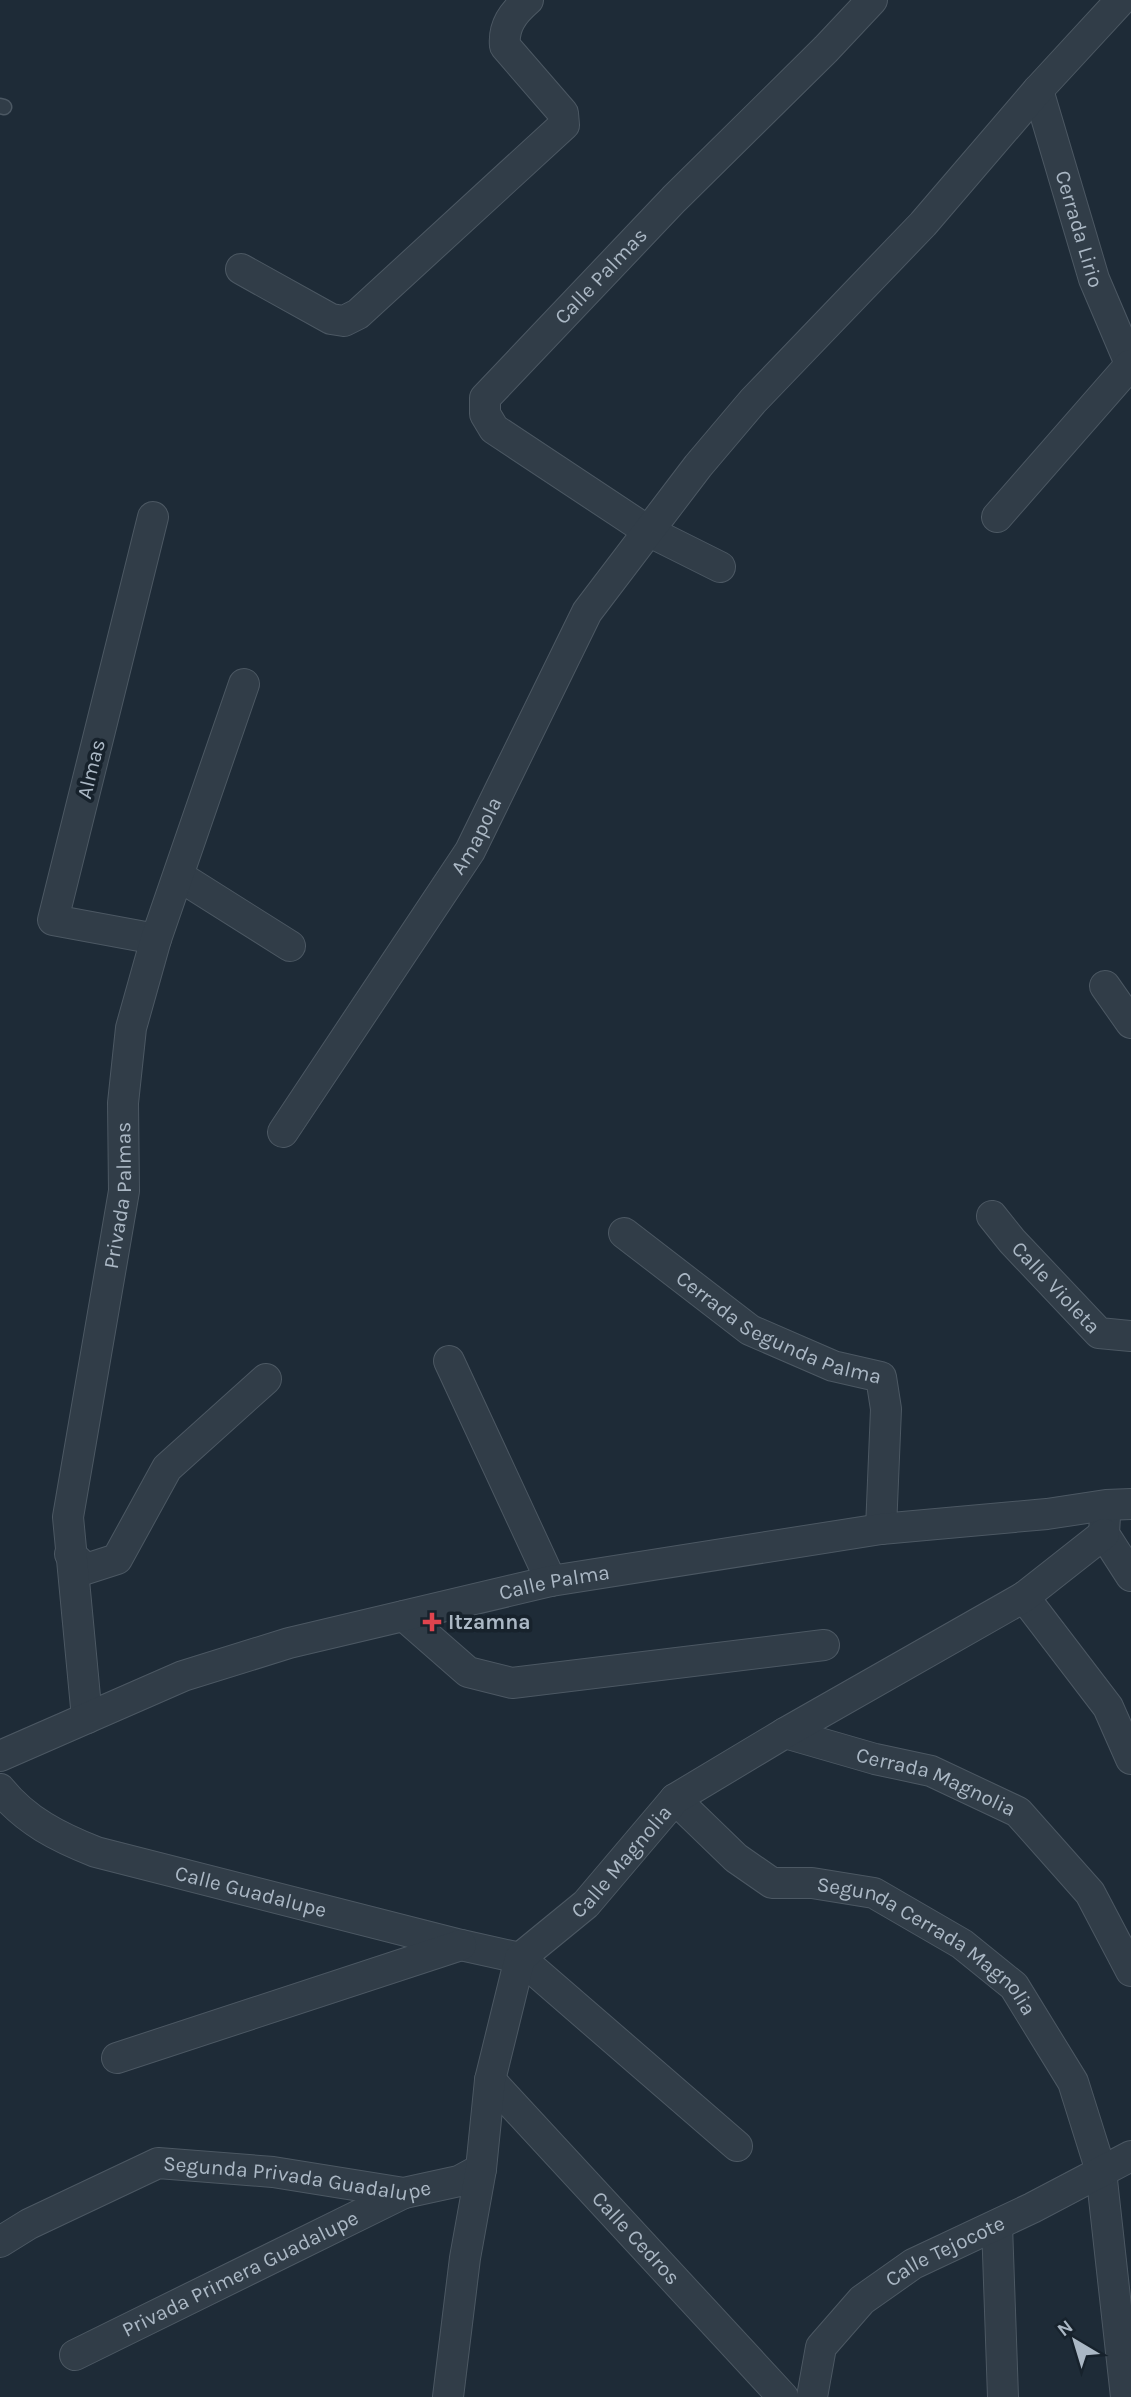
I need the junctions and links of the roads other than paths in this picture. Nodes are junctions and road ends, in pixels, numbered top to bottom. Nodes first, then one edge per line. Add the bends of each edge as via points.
1 (528, 0) edge
2 (872, 0) edge
3 (1121, 0) edge
4 (1038, 90) junction
5 (241, 269) dead end
6 (1130, 365) edge
7 (153, 517) dead end
8 (997, 517) dead end
9 (648, 531) junction
10 (720, 567) dead end
11 (244, 684) dead end
12 (179, 877) junction
13 (156, 939) junction
14 (290, 946) dead end
15 (1105, 986) dead end
16 (1131, 1023) edge
17 (283, 1132) dead end
18 (992, 1216) dead end
19 (624, 1233) dead end
20 (1131, 1336) edge
21 (449, 1361) dead end
22 (266, 1379) dead end
23 (1114, 1515) edge
24 (881, 1529) junction
25 (70, 1554) junction
26 (1131, 1576) edge
27 (551, 1581) junction
28 (1024, 1597) junction
29 (404, 1616) junction
30 (824, 1645) dead end
31 (87, 1718) junction
32 (785, 1732) junction
33 (0, 1756) edge
34 (1131, 1759) edge
35 (0, 1789) edge
36 (676, 1799) junction
37 (461, 1945) junction
38 (520, 1958) junction
39 (1131, 1970) edge
40 (117, 2058) dead end
41 (490, 2080) junction
42 (737, 2146) dead end
43 (1131, 2155) edge
44 (481, 2169) junction
45 (1101, 2171) junction
46 (404, 2193) junction
47 (997, 2225) junction
48 (0, 2242) edge
49 (75, 2355) dead end
50 (448, 2397) edge
51 (783, 2397) edge
52 (812, 2397) edge
53 (1003, 2397) edge
54 (1126, 2397) edge

1 - 5 street via 509,22 505,46 559,107 564,125 506,180 358,314 344,321 331,319
2 - 9 street, Calle Palmas via 485,398 485,414 494,429
3 - 4 street
4 - 6 street, Cerrada Lirio via 1094,279
4 - 9 street via 923,224 753,401
6 - 8 street
7 - 13 street, Almas via 53,920
9 - 10 street, Calle Palmas
9 - 17 street, Amapola via 587,612 470,851
11 - 12 street, Privada Palmas
12 - 13 street, Privada Palmas
12 - 14 street
13 - 25 street, Privada Palmas via 131,1028 123,1103 124,1191 68,1517
15 - 16 street
18 - 20 street, Calle Violeta via 1099,1333
19 - 24 street, Cerrada Segunda Palma via 750,1330 833,1366 881,1377 886,1409
21 - 27 street
22 - 25 street via 167,1468 117,1559 86,1569
23 - 24 street, Calle Palma via 1047,1514
23 - 26 street
23 - 28 street, Calle Magnolia
24 - 27 street, Calle Palma
25 - 31 street, Privada Palmas
27 - 29 street, Calle Palma
28 - 32 street, Calle Magnolia
28 - 34 street via 1108,1707
29 - 30 street via 468,1672 512,1683
29 - 31 street, Calle Palma via 289,1643 183,1676
31 - 33 street, Calle Palma
32 - 36 street, Calle Magnolia
32 - 39 street, Cerrada Magnolia via 931,1771 1018,1812 1090,1893
35 - 37 street, Calle Guadalupe via 30,1819 57,1837 96,1852
36 - 38 street, Calle Magnolia via 586,1904
36 - 45 street, Segunda Cerrada Magnolia via 736,1858 772,1883 812,1883 874,1893 962,1944 1014,1986 1073,2081
37 - 38 street, Calle Guadalupe
37 - 40 street
38 - 41 street
38 - 42 street
41 - 44 street
41 - 51 street, Calle Cedros
43 - 45 street, Calle Tejocote
44 - 46 street, Segunda Privada Guadalupe via 459,2181
44 - 50 street
45 - 47 street, Calle Tejocote
45 - 54 street, Segunda Cerrada Magnolia
46 - 48 street, Segunda Privada Guadalupe via 273,2172 158,2163
46 - 49 street, Privada Primera Guadalupe
47 - 52 street, Calle Tejocote via 913,2264 862,2300 821,2347
47 - 53 street

